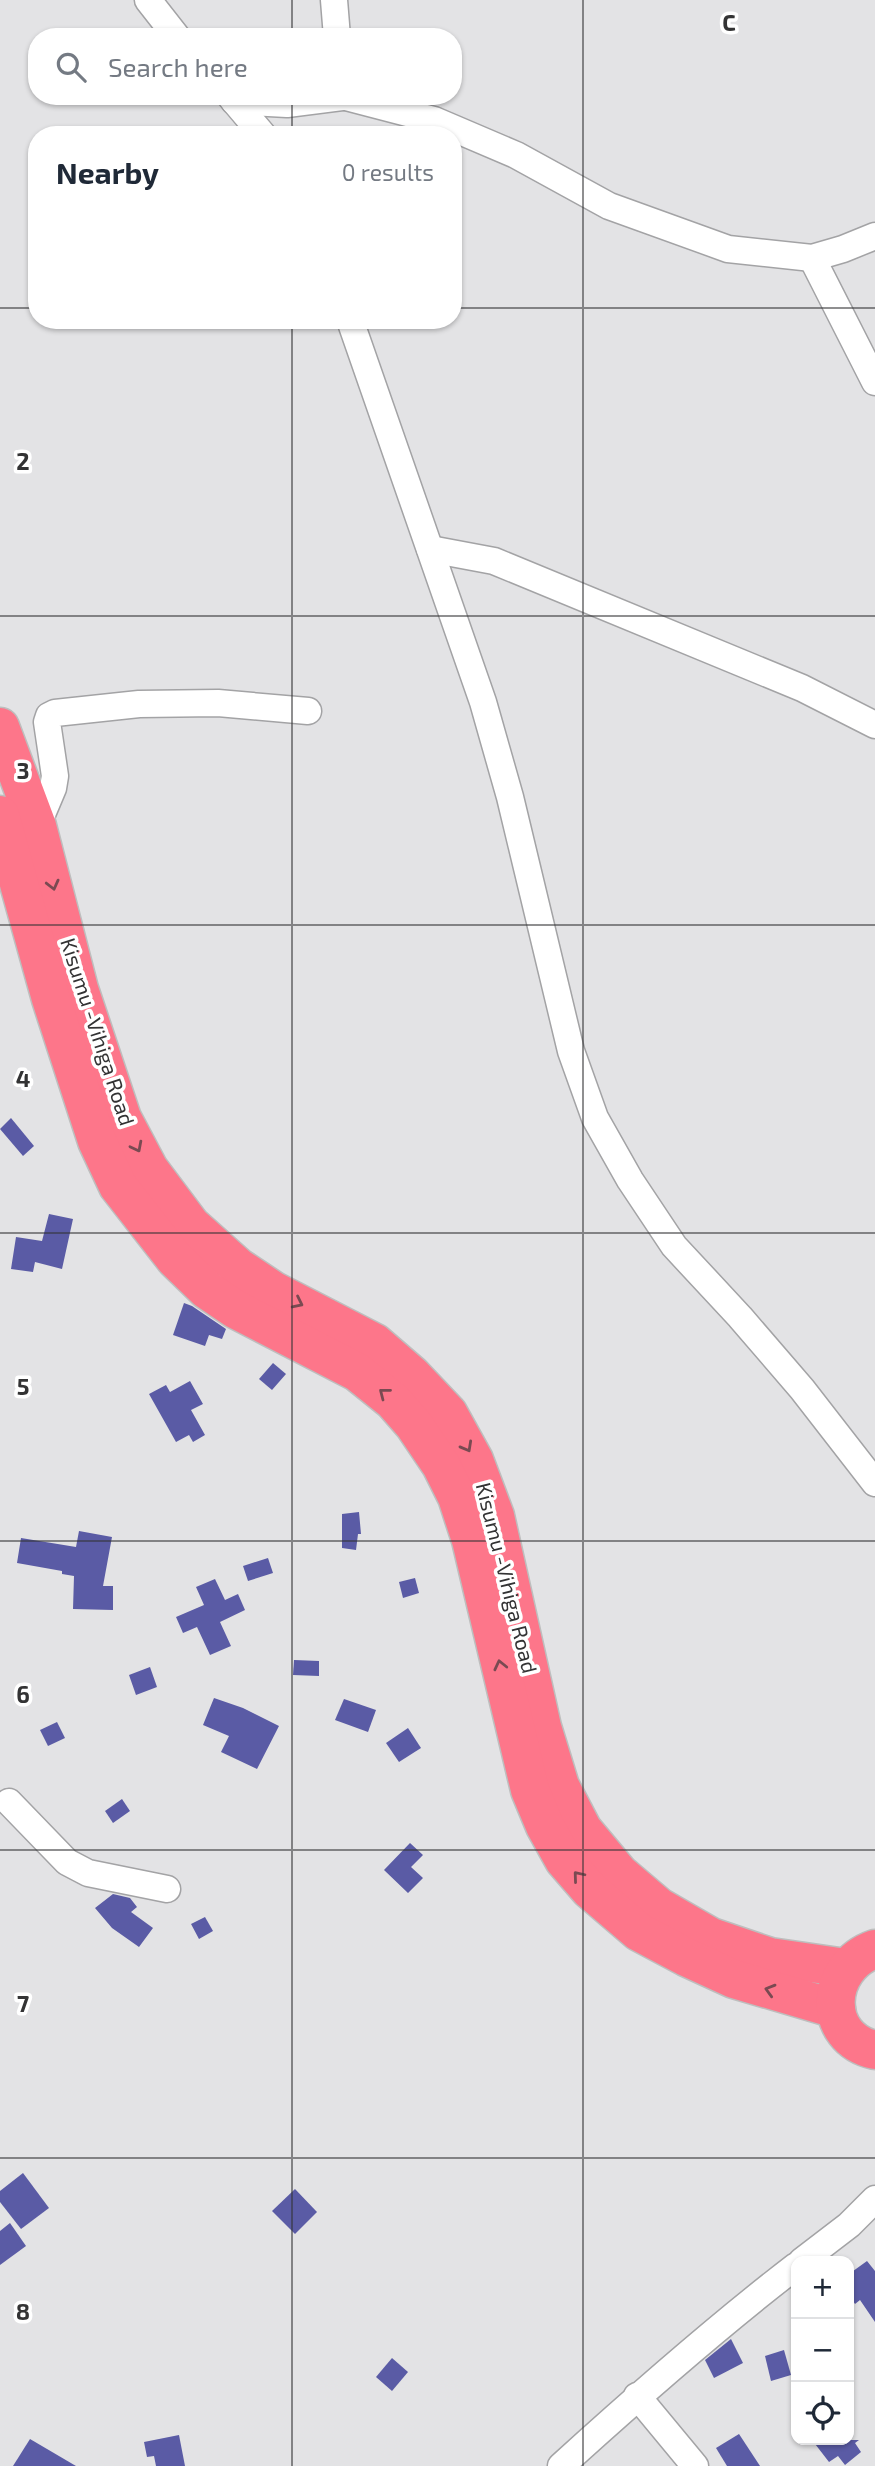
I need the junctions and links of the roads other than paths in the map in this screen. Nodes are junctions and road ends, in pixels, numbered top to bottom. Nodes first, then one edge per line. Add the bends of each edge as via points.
1 (148, 0) edge
2 (334, 0) edge
3 (170, 28) edge
4 (336, 28) edge
5 (237, 105) edge
6 (376, 105) edge
7 (255, 126) edge
8 (448, 126) edge
9 (462, 132) edge
10 (875, 236) edge
11 (812, 258) junction
12 (353, 329) edge
13 (875, 382) edge
14 (430, 549) junction
15 (308, 712) dead end
16 (874, 719) edge
17 (0, 727) edge
18 (0, 815) edge
19 (37, 826) junction
20 (875, 1483) edge
21 (3, 1801) edge
22 (167, 1889) dead end
23 (860, 1958) edge
24 (836, 2009) junction
25 (875, 2050) edge
26 (875, 2199) edge
27 (809, 2256) edge
28 (791, 2270) edge
29 (637, 2396) junction
30 (561, 2466) edge
31 (695, 2466) edge

1 - 3 street
2 - 4 street
5 - 7 street
6 - 8 street
9 - 11 street via 516,155 609,206 728,249
10 - 11 street
11 - 13 street
12 - 14 street
14 - 16 street via 494,561
14 - 20 street via 484,702 571,1051 596,1118 674,1246 784,1368
15 - 19 street via 218,703 139,704 55,713 47,722 55,776
17 - 19 highway, Kisumu -Vihiga Road
24 -> 18 highway, Kisumu -Vihiga Road via 734,1979 639,1932 590,1890 564,1860 530,1790 471,1540 441,1465 393,1401 357,1372 234,1309 207,1290 118,1186 97,1141 51,999
19 -> 23 highway, Kisumu -Vihiga Road via 79,989 122,1118 149,1169 191,1225 238,1267 274,1291 375,1343 412,1375 448,1413 474,1460 498,1529 542,1727 560,1786 583,1829 629,1882 659,1907 711,1937 771,1957
21 - 22 street via 67,1862 88,1873
23 - 24 highway via 837,1988
24 - 25 highway via 853,2039
26 - 27 street
28 - 29 street
29 - 30 street
29 - 31 street

